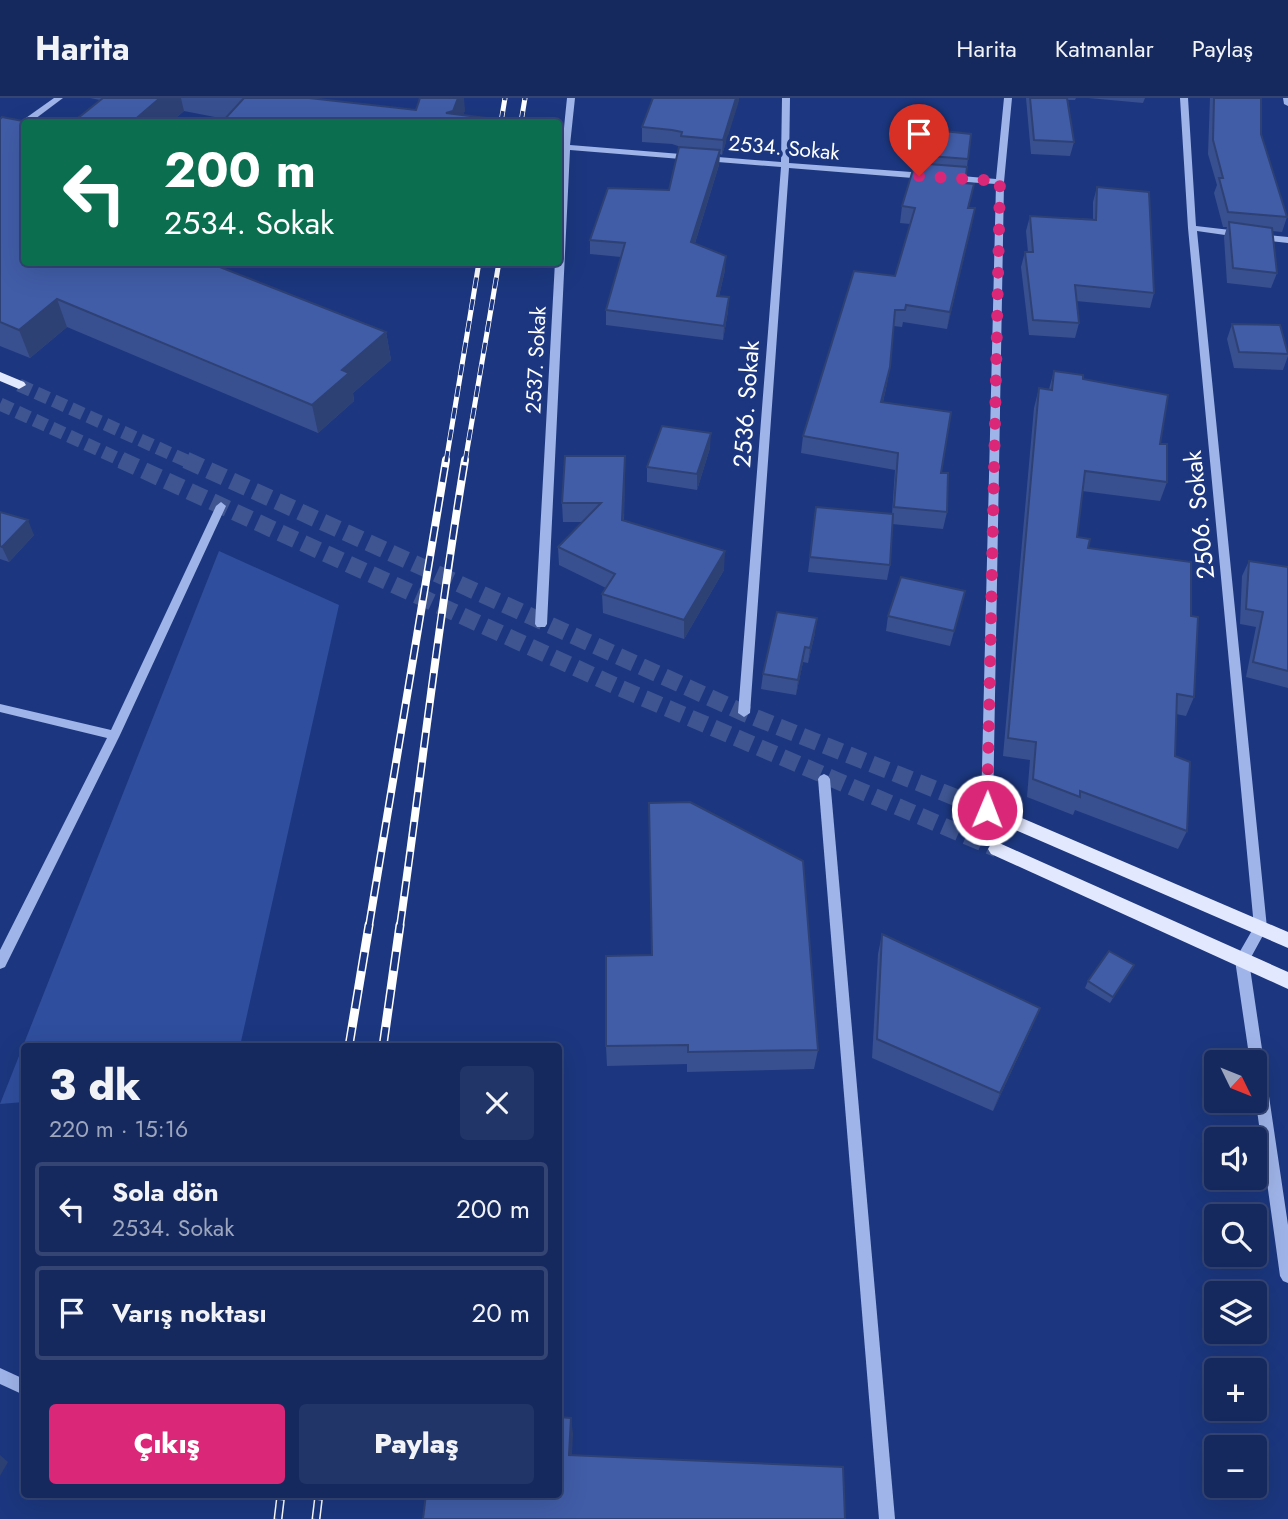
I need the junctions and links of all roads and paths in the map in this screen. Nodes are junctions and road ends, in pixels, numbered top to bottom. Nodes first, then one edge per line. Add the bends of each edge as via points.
1 (59, 98) edge
2 (572, 98) edge
3 (786, 98) edge
4 (1008, 98) edge
5 (1184, 98) edge
6 (1287, 98) edge
7 (1288, 104) edge
8 (33, 119) edge
9 (566, 147) junction
10 (785, 166) junction
11 (1000, 181) junction
12 (562, 223) edge
13 (1192, 228) junction
14 (1288, 240) edge
15 (560, 266) edge
16 (0, 376) edge
17 (19, 385) tunnel mouth
18 (221, 506) dead end
19 (541, 624) dead end
20 (0, 708) edge
21 (744, 713) dead end
22 (114, 735) junction
23 (824, 779) dead end
24 (987, 810) joint
25 (997, 849) tunnel mouth
26 (1261, 928) junction
27 (1288, 940) edge
28 (1242, 960) junction
29 (0, 963) edge
30 (1288, 981) edge
31 (1288, 1276) edge
32 (0, 1376) edge
33 (21, 1386) edge
34 (887, 1519) edge

1 - 8 street
2 - 9 street, 2537. Sokak
3 - 10 street, 2536. Sokak
4 - 11 street
5 - 13 street, 2506. Sokak
6 - 7 street
9 - 10 street, 2534. Sokak
9 - 12 street, 2537. Sokak
10 - 11 street, 2534. Sokak
10 - 21 street, 2536. Sokak
11 - 24 street
13 - 14 street
13 - 26 street, 2506. Sokak
15 - 19 street, 2537. Sokak
16 - 17 main road
18 - 22 street
20 - 22 street
22 - 29 street
23 - 34 street
24 - 26 main road
25 - 28 main road
26 - 27 main road
26 - 28 street
28 - 30 main road
28 - 31 street
32 - 33 street

